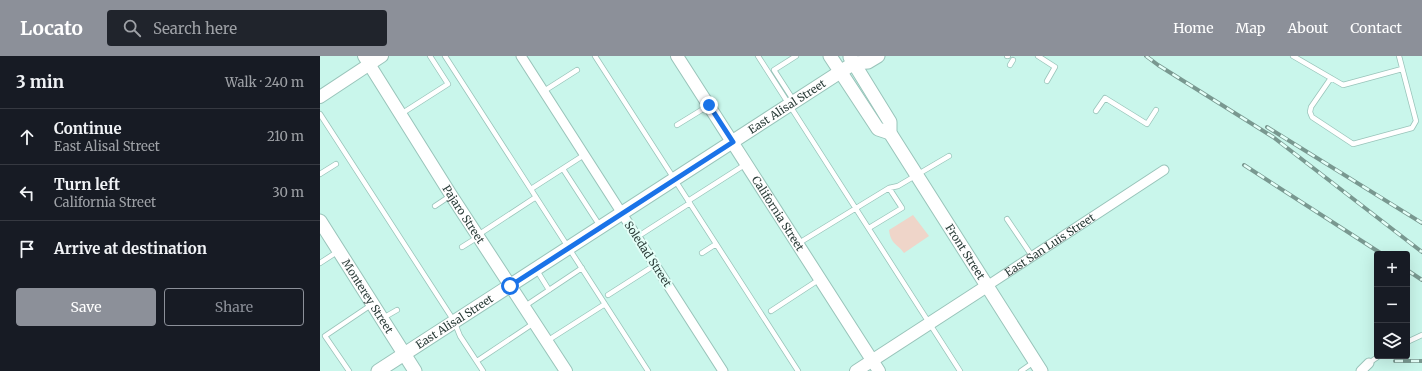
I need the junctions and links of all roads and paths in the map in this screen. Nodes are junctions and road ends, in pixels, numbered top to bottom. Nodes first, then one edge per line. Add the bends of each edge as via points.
1 (382, 56) edge
2 (430, 56) edge
3 (445, 56) edge
4 (521, 56) edge
5 (595, 56) edge
6 (677, 56) edge
7 (758, 56) edge
8 (796, 56) edge
9 (830, 56) edge
10 (878, 56) edge
11 (1038, 56) edge
12 (1294, 56) edge
13 (1398, 56) edge
14 (854, 58) edge
15 (367, 60) edge
16 (1013, 60) dead end
17 (1010, 65) dead end
18 (1402, 69) junction
19 (577, 70) dead end
20 (841, 72) junction
21 (1331, 78) junction
22 (1047, 81) dead end
23 (544, 91) junction
24 (320, 97) edge
25 (792, 103) junction
26 (709, 105) junction
27 (1156, 110) dead end
28 (1096, 112) dead end
29 (320, 114) edge
30 (401, 114) junction
31 (677, 125) dead end
32 (890, 133) junction
33 (733, 142) junction
34 (584, 156) junction
35 (949, 156) dead end
36 (747, 163) junction
37 (336, 164) dead end
38 (563, 169) junction
39 (1164, 170) dead end
40 (320, 174) edge
41 (916, 175) junction
42 (674, 179) junction
43 (889, 188) junction
44 (531, 189) junction
45 (451, 196) junction
46 (536, 197) junction
47 (689, 202) junction
48 (435, 206) dead end
49 (856, 208) junction
50 (622, 213) junction
51 (1007, 219) dead end
52 (320, 221) edge
53 (600, 227) junction
54 (869, 228) junction
55 (478, 236) junction
56 (637, 237) junction
57 (716, 244) junction
58 (798, 244) junction
59 (462, 247) dead end
60 (568, 248) junction
61 (339, 251) junction
62 (702, 253) dead end
63 (1032, 256) junction
64 (320, 263) edge
65 (655, 265) junction
66 (582, 268) junction
67 (536, 269) junction
68 (821, 279) junction
69 (510, 286) junction
70 (987, 286) junction
71 (550, 290) junction
72 (608, 295) dead end
73 (372, 304) junction
74 (605, 304) junction
75 (524, 306) junction
76 (397, 310) dead end
77 (771, 311) dead end
78 (382, 319) junction
79 (454, 322) junction
80 (535, 322) junction
81 (929, 324) junction
82 (1422, 335) edge
83 (547, 341) junction
84 (1410, 341) edge
85 (404, 354) junction
86 (1375, 359) edge
87 (872, 360) junction
88 (477, 361) junction
89 (1369, 363) joint
90 (1038, 366) edge
91 (564, 370) edge
92 (349, 371) edge
93 (378, 371) edge
94 (415, 371) edge
95 (483, 371) edge
96 (648, 371) edge
97 (723, 371) edge
98 (798, 371) edge
99 (856, 371) edge
100 (879, 371) edge
101 (960, 371) edge
102 (1020, 371) edge
103 (1361, 371) edge

1 - 15 street
2 - 30 lane via 448,84
3 - 44 lane
4 - 23 street, Soledad Street
5 - 42 lane
6 - 26 street, California Street
7 - 25 lane
8 - 25 lane via 774,70
9 - 20 main road, Front Street
10 - 14 main road, East Alisal Street via 868,62
11 - 22 lane via 1055,67
12 - 21 lane
13 - 18 lane
14 - 20 main road, East Alisal Street
14 - 32 main road, Front Street via 890,122
15 - 24 street
15 - 30 street, Pajaro Street
16 - 17 lane
18 - 21 lane via 1343,85
18 - 21 lane via 1416,121 1414,126 1353,144 1312,117 1310,112
19 - 23 lane
20 - 25 main road, East Alisal Street
20 - 32 main road, Front Street via 878,129
23 - 34 street, Soledad Street
25 - 33 main road, East Alisal Street
25 - 49 lane
26 - 31 lane
26 - 33 street, California Street
27 - 28 lane via 1147,124 1105,98
29 - 79 lane
30 - 45 street, Pajaro Street
32 - 41 main road, Front Street
33 - 36 street, California Street
33 - 42 main road, East Alisal Street
34 - 38 lane
34 - 50 street, Soledad Street
35 - 41 lane
36 - 47 lane
36 - 58 street, California Street
37 - 40 lane
38 - 44 lane
38 - 53 lane
39 - 63 street, East San Luis Street
41 - 43 lane via 898,186
41 - 70 main road, Front Street
42 - 47 lane
42 - 50 main road, East Alisal Street
43 - 49 lane
43 - 54 lane via 902,208
44 - 46 lane
45 - 48 lane
45 - 55 street, Pajaro Street
46 - 55 lane
46 - 60 lane
47 - 56 lane
47 - 57 lane
49 - 54 lane
49 - 58 lane
50 - 53 main road, East Alisal Street
50 - 56 street, Soledad Street
51 - 63 lane
52 - 61 main road, Monterey Street
53 - 60 main road, East Alisal Street
54 - 81 lane
55 - 59 lane
55 - 69 street, Pajaro Street
56 - 65 street, Soledad Street
57 - 62 lane
57 - 98 lane
58 - 68 street, California Street
60 - 66 lane
60 - 67 main road, East Alisal Street
61 - 64 lane
61 - 73 main road, Monterey Street
63 - 70 street, East San Luis Street
65 - 72 lane
65 - 97 street, Soledad Street
66 - 71 lane
66 - 74 lane
67 - 69 main road, East Alisal Street
67 - 71 lane
68 - 77 lane
68 - 87 street, California Street
69 - 75 street, Pajaro Street
69 - 79 main road, East Alisal Street
70 - 81 street, East San Luis Street
70 - 90 main road, Front Street
71 - 75 lane
73 - 78 main road, Monterey Street
73 - 92 lane via 325,336
74 - 83 lane
74 - 96 lane
75 - 80 street, Pajaro Street
76 - 78 lane
78 - 85 main road, Monterey Street
79 - 85 main road, East Alisal Street
79 - 88 lane
80 - 83 street, Pajaro Street
80 - 88 lane
81 - 87 street, East San Luis Street
81 - 101 lane
82 - 84 lane
83 - 91 street, Pajaro Street
85 - 93 main road, East Alisal Street
85 - 94 main road, Monterey Street
86 - 89 lane
87 - 99 street, East San Luis Street
87 - 100 street, California Street
88 - 95 lane
89 - 103 street
90 - 102 lane

